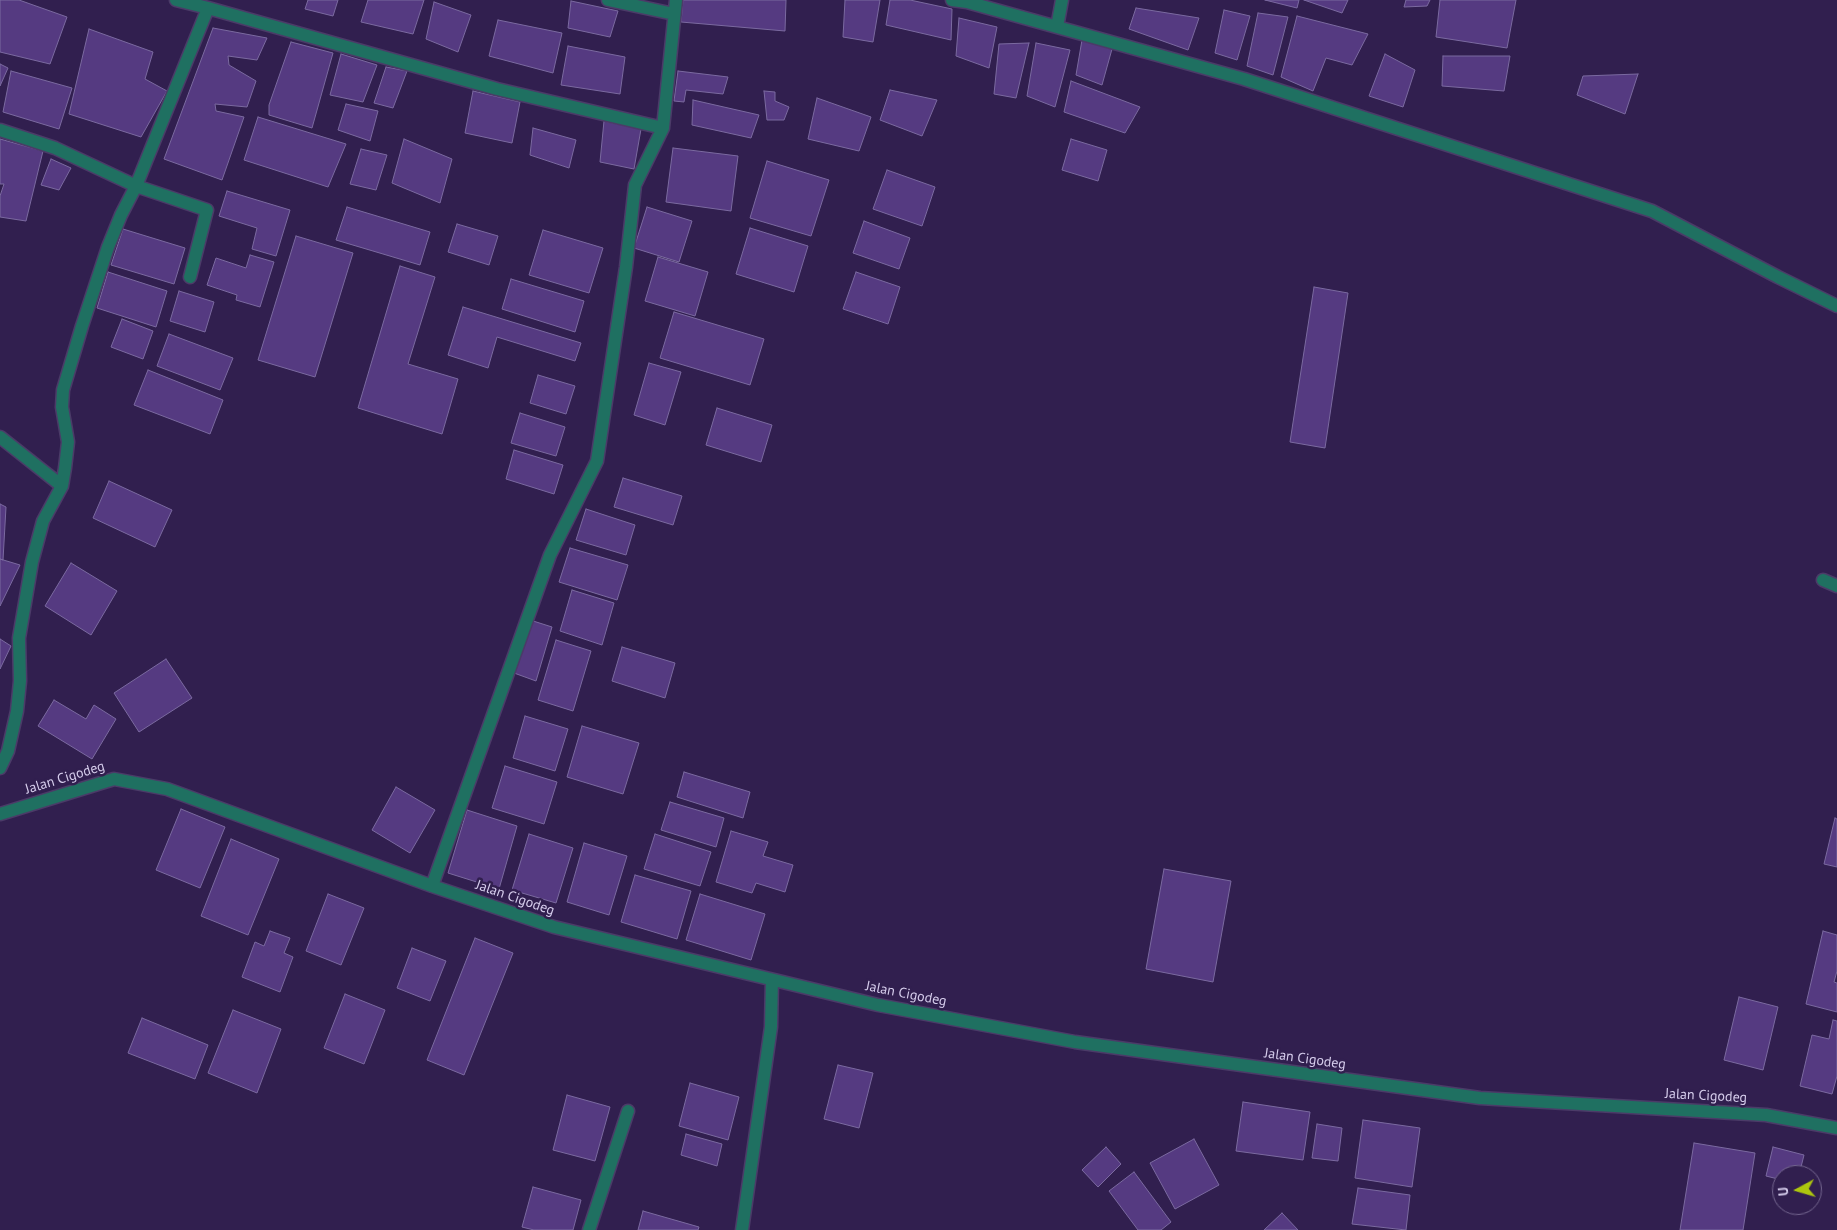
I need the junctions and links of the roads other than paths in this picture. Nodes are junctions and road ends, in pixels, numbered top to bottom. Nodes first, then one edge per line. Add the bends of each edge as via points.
1 (176, 0) edge
2 (608, 0) edge
3 (676, 0) edge
4 (952, 0) edge
5 (1062, 0) edge
6 (208, 8) junction
7 (674, 14) junction
8 (1057, 27) junction
9 (663, 128) junction
10 (0, 130) edge
11 (136, 186) junction
12 (190, 277) dead end
13 (1837, 306) edge
14 (0, 437) edge
15 (62, 486) junction
16 (1823, 580) dead end
17 (1837, 586) edge
18 (0, 768) edge
19 (0, 814) edge
20 (432, 886) junction
21 (772, 980) junction
22 (628, 1111) dead end
23 (1837, 1128) edge
24 (589, 1230) edge
25 (742, 1230) edge

1 - 6 street
2 - 7 street
3 - 7 street
4 - 8 street
5 - 8 street
6 - 9 street via 497,89
6 - 11 street
7 - 9 street
8 - 13 street via 1244,79 1652,211
9 - 20 street via 635,185 597,461 550,555
10 - 11 street via 55,148
11 - 12 street via 207,210
11 - 15 street via 108,247 63,390 62,408 68,442
14 - 15 street
15 - 18 street via 43,521 32,562 19,638 17,710 8,751
16 - 17 street
19 - 20 street, Jalan Cigodeg via 114,778 167,788
20 - 21 street, Jalan Cigodeg via 554,927
21 - 23 street, Jalan Cigodeg via 878,1005 1075,1042 1480,1098 1766,1115
21 - 25 street via 771,1027
22 - 24 street

